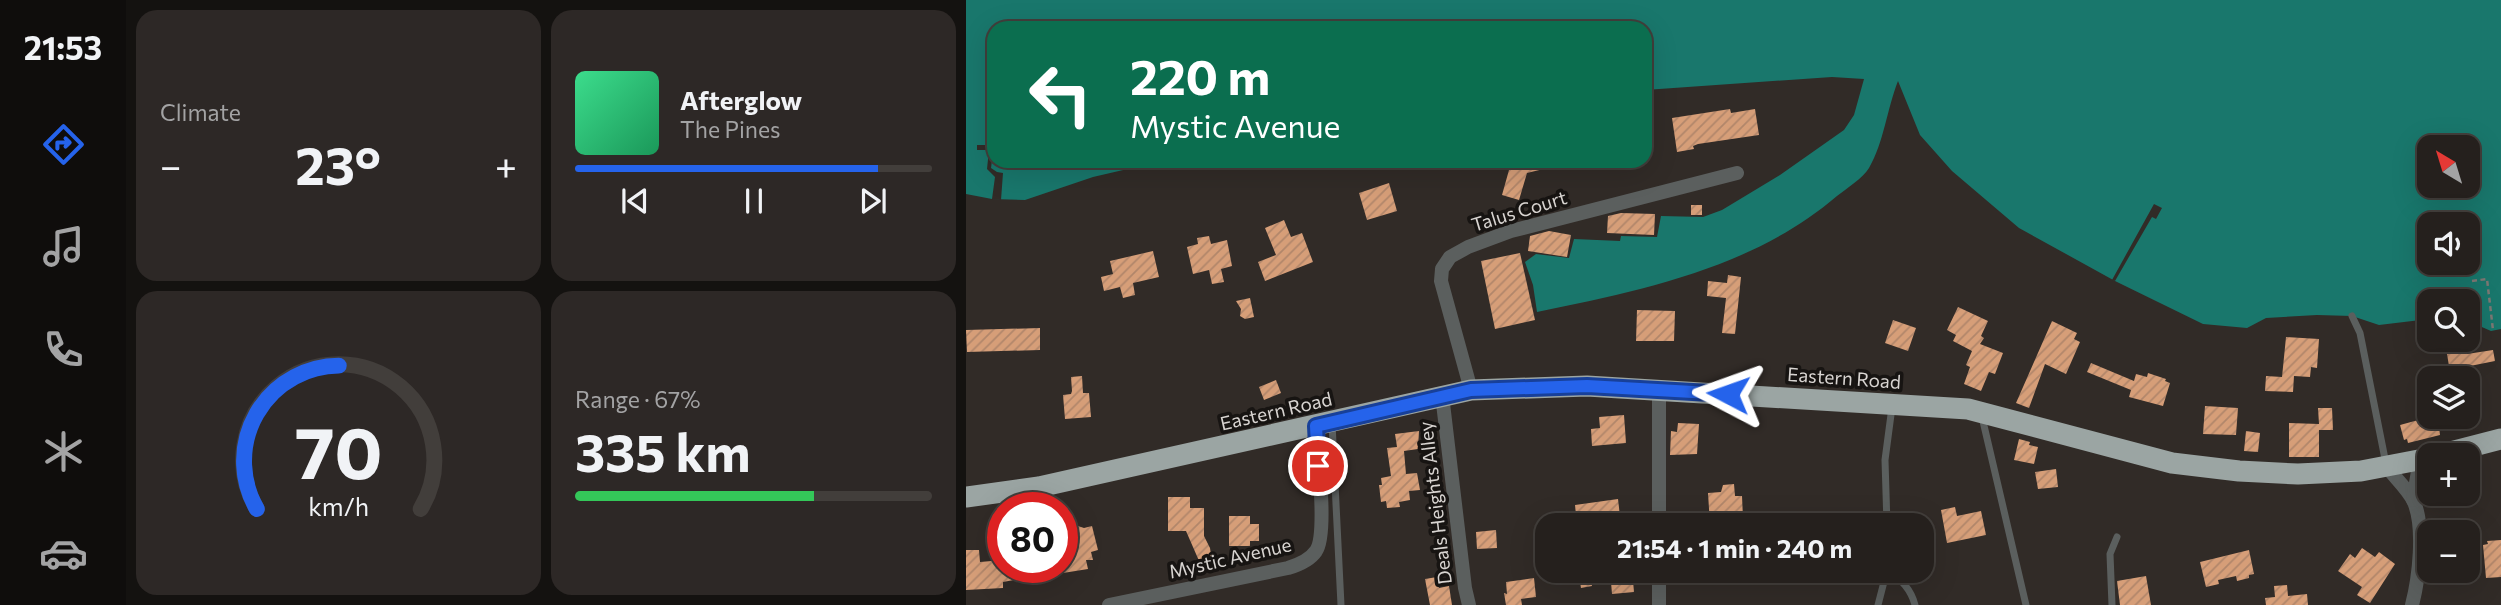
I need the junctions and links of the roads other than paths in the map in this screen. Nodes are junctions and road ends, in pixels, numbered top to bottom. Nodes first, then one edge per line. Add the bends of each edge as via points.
1 (1737, 173) dead end
2 (2352, 316) dead end
3 (1471, 390) junction
4 (1659, 391) junction
5 (1442, 395) junction
6 (1892, 404) junction
7 (1981, 413) junction
8 (1324, 424) junction
9 (2501, 439) edge
10 (2480, 444) edge
11 (2417, 460) edge
12 (2386, 467) junction
13 (2417, 489) edge
14 (966, 497) edge
15 (2413, 500) junction
16 (1659, 513) edge
17 (1887, 513) edge
18 (2117, 537) dead end
19 (1659, 583) edge
20 (1884, 583) edge
21 (1904, 583) edge
22 (1109, 605) edge
23 (1341, 605) edge
24 (1469, 605) edge
25 (1659, 605) edge
26 (1878, 605) edge
27 (1915, 605) edge
28 (2026, 605) edge
29 (2112, 605) edge
30 (2412, 605) edge

1 - 3 street, Talus Court via 1546,220 1450,257 1441,281
2 - 12 lane via 2360,333
3 - 4 highway, Eastern Road via 1587,386
3 - 5 highway, Eastern Road
4 - 6 highway, Eastern Road
4 - 16 street
5 - 8 highway, Eastern Road
5 - 24 street, Deals Heights Alley
6 - 7 highway, Eastern Road
6 - 17 lane via 1885,460
7 - 12 highway, Eastern Road via 2172,463 2298,474
7 - 28 lane
8 - 14 highway, Eastern Road via 1039,487
8 - 22 street, Mystic Avenue via 1320,544 1315,553 1289,568
8 - 23 lane
9 - 10 highway, Eastern Road
11 - 12 highway, Eastern Road
12 - 15 street
13 - 15 street
15 - 30 street via 2420,548
18 - 29 lane via 2110,554
19 - 25 street
20 - 26 lane
21 - 27 lane

